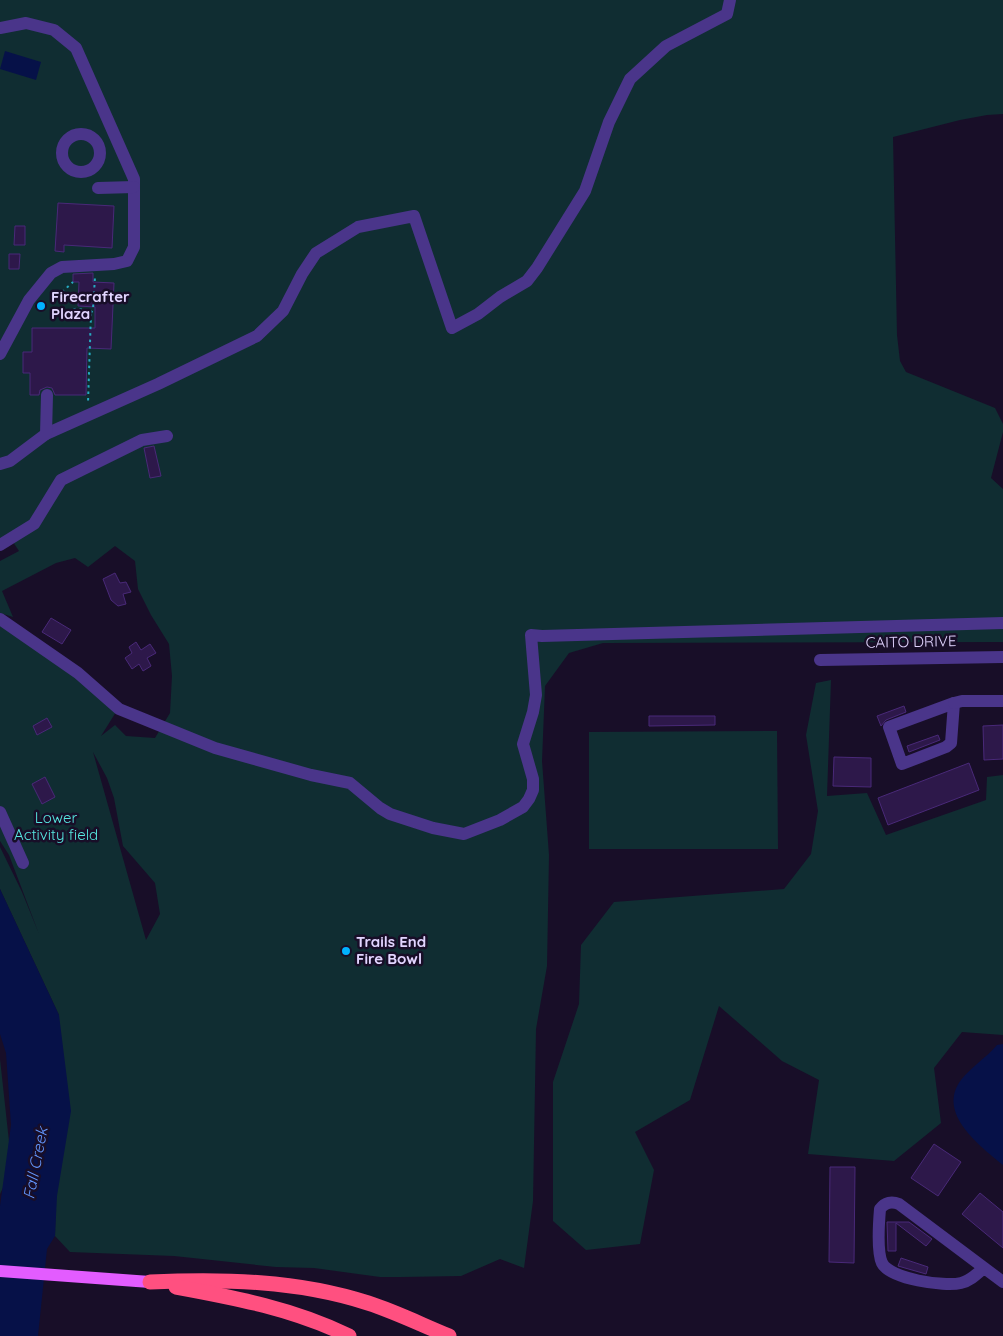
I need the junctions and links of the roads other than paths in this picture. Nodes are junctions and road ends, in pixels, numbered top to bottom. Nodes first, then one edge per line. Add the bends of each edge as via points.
1 (730, 0) edge
2 (0, 28) edge
3 (116, 138) junction
4 (98, 144) dead end
5 (134, 187) junction
6 (98, 188) dead end
7 (0, 354) edge
8 (47, 395) dead end
9 (46, 434) junction
10 (167, 436) dead end
11 (0, 464) edge
12 (0, 545) edge
13 (0, 619) edge
14 (1003, 623) edge
15 (1003, 657) edge
16 (820, 660) dead end
17 (1003, 701) edge
18 (954, 703) junction
19 (0, 812) edge
20 (24, 863) dead end
21 (984, 1268) junction
22 (0, 1271) edge
23 (150, 1282) junction
24 (1003, 1282) edge
25 (444, 1334) edge
26 (349, 1336) edge

1 - 9 street via 727,14 666,46 630,80 609,122 585,191 545,256 527,281 478,314 452,328 414,216 358,227 316,253 283,311 257,336
2 - 3 street via 26,24 54,30 76,48
3 - 4 street
3 - 5 street via 134,179
5 - 6 street
5 - 7 street via 134,247 127,261 62,267 52,273 29,300
8 - 9 street
9 - 11 street via 10,461
10 - 12 street via 142,440 61,480 34,524
13 - 14 street via 78,672 119,709 215,748 311,775 350,782 390,814 464,834 523,807 533,790 523,744 536,695 531,635
15 - 16 street, CAITO DRIVE
17 - 18 street
18 - 18 street via 889,727 902,764 950,743
19 - 20 street
21 - 21 street via 899,1204 888,1203 880,1209 880,1255 883,1265 889,1270 924,1283 958,1284
21 - 24 street
22 - 23 main road
23 - 25 highway via 206,1280 309,1288 370,1303
23 - 26 highway via 280,1309 323,1323

